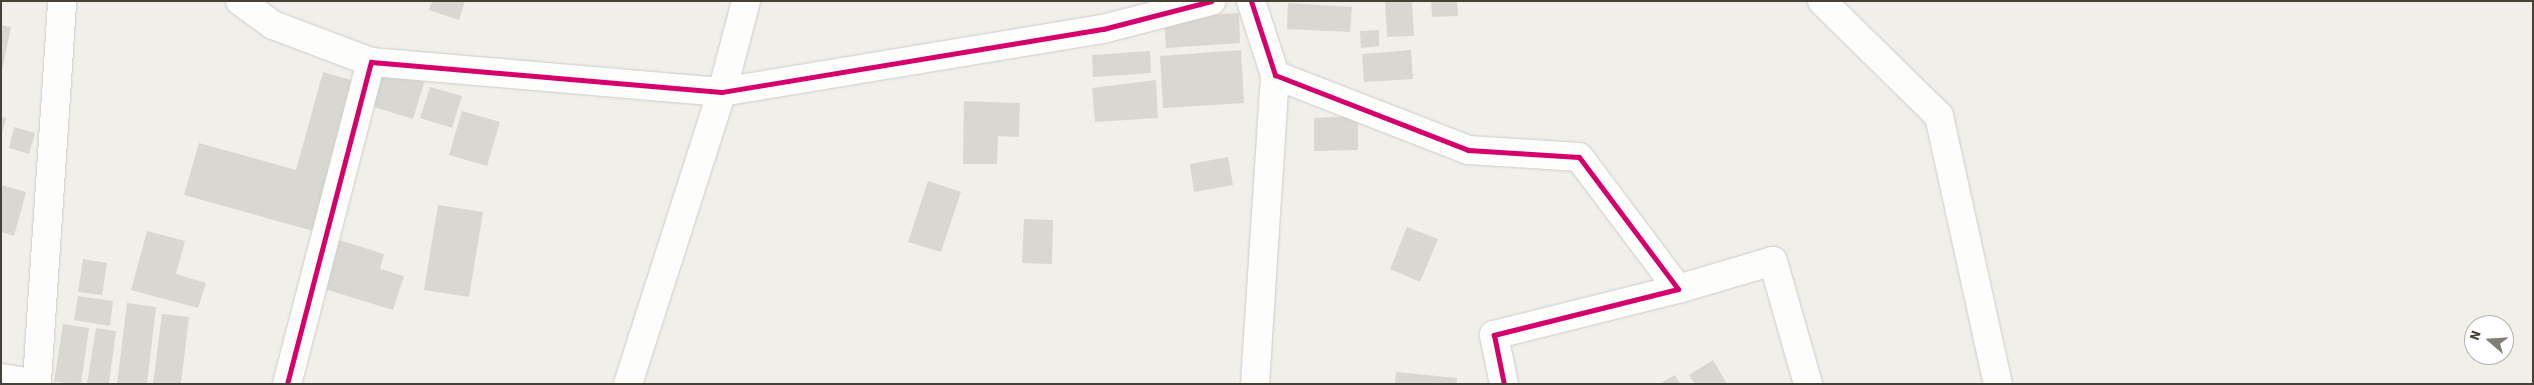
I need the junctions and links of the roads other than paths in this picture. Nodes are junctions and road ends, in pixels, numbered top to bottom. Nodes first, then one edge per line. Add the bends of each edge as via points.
1 (62, 1) edge
2 (240, 1) edge
3 (746, 1) edge
4 (1211, 1) edge
5 (1251, 1) edge
6 (1822, 1) edge
7 (371, 62) junction
8 (1276, 75) junction
9 (722, 92) junction
10 (1678, 289) junction
11 (1, 378) edge
12 (37, 382) edge
13 (287, 384) edge
14 (628, 384) edge
15 (1255, 384) edge
16 (1504, 384) edge
17 (1808, 384) edge
18 (1998, 384) edge

1 - 12 street
2 - 7 street via 273,25
3 - 9 street
4 - 9 street via 1103,29
5 - 8 street
6 - 18 street via 1939,116
7 - 9 street
7 - 13 street
8 - 10 street via 1468,150 1579,157
8 - 15 street
9 - 14 street
10 - 16 street via 1494,335
10 - 17 street via 1773,260
11 - 12 street

